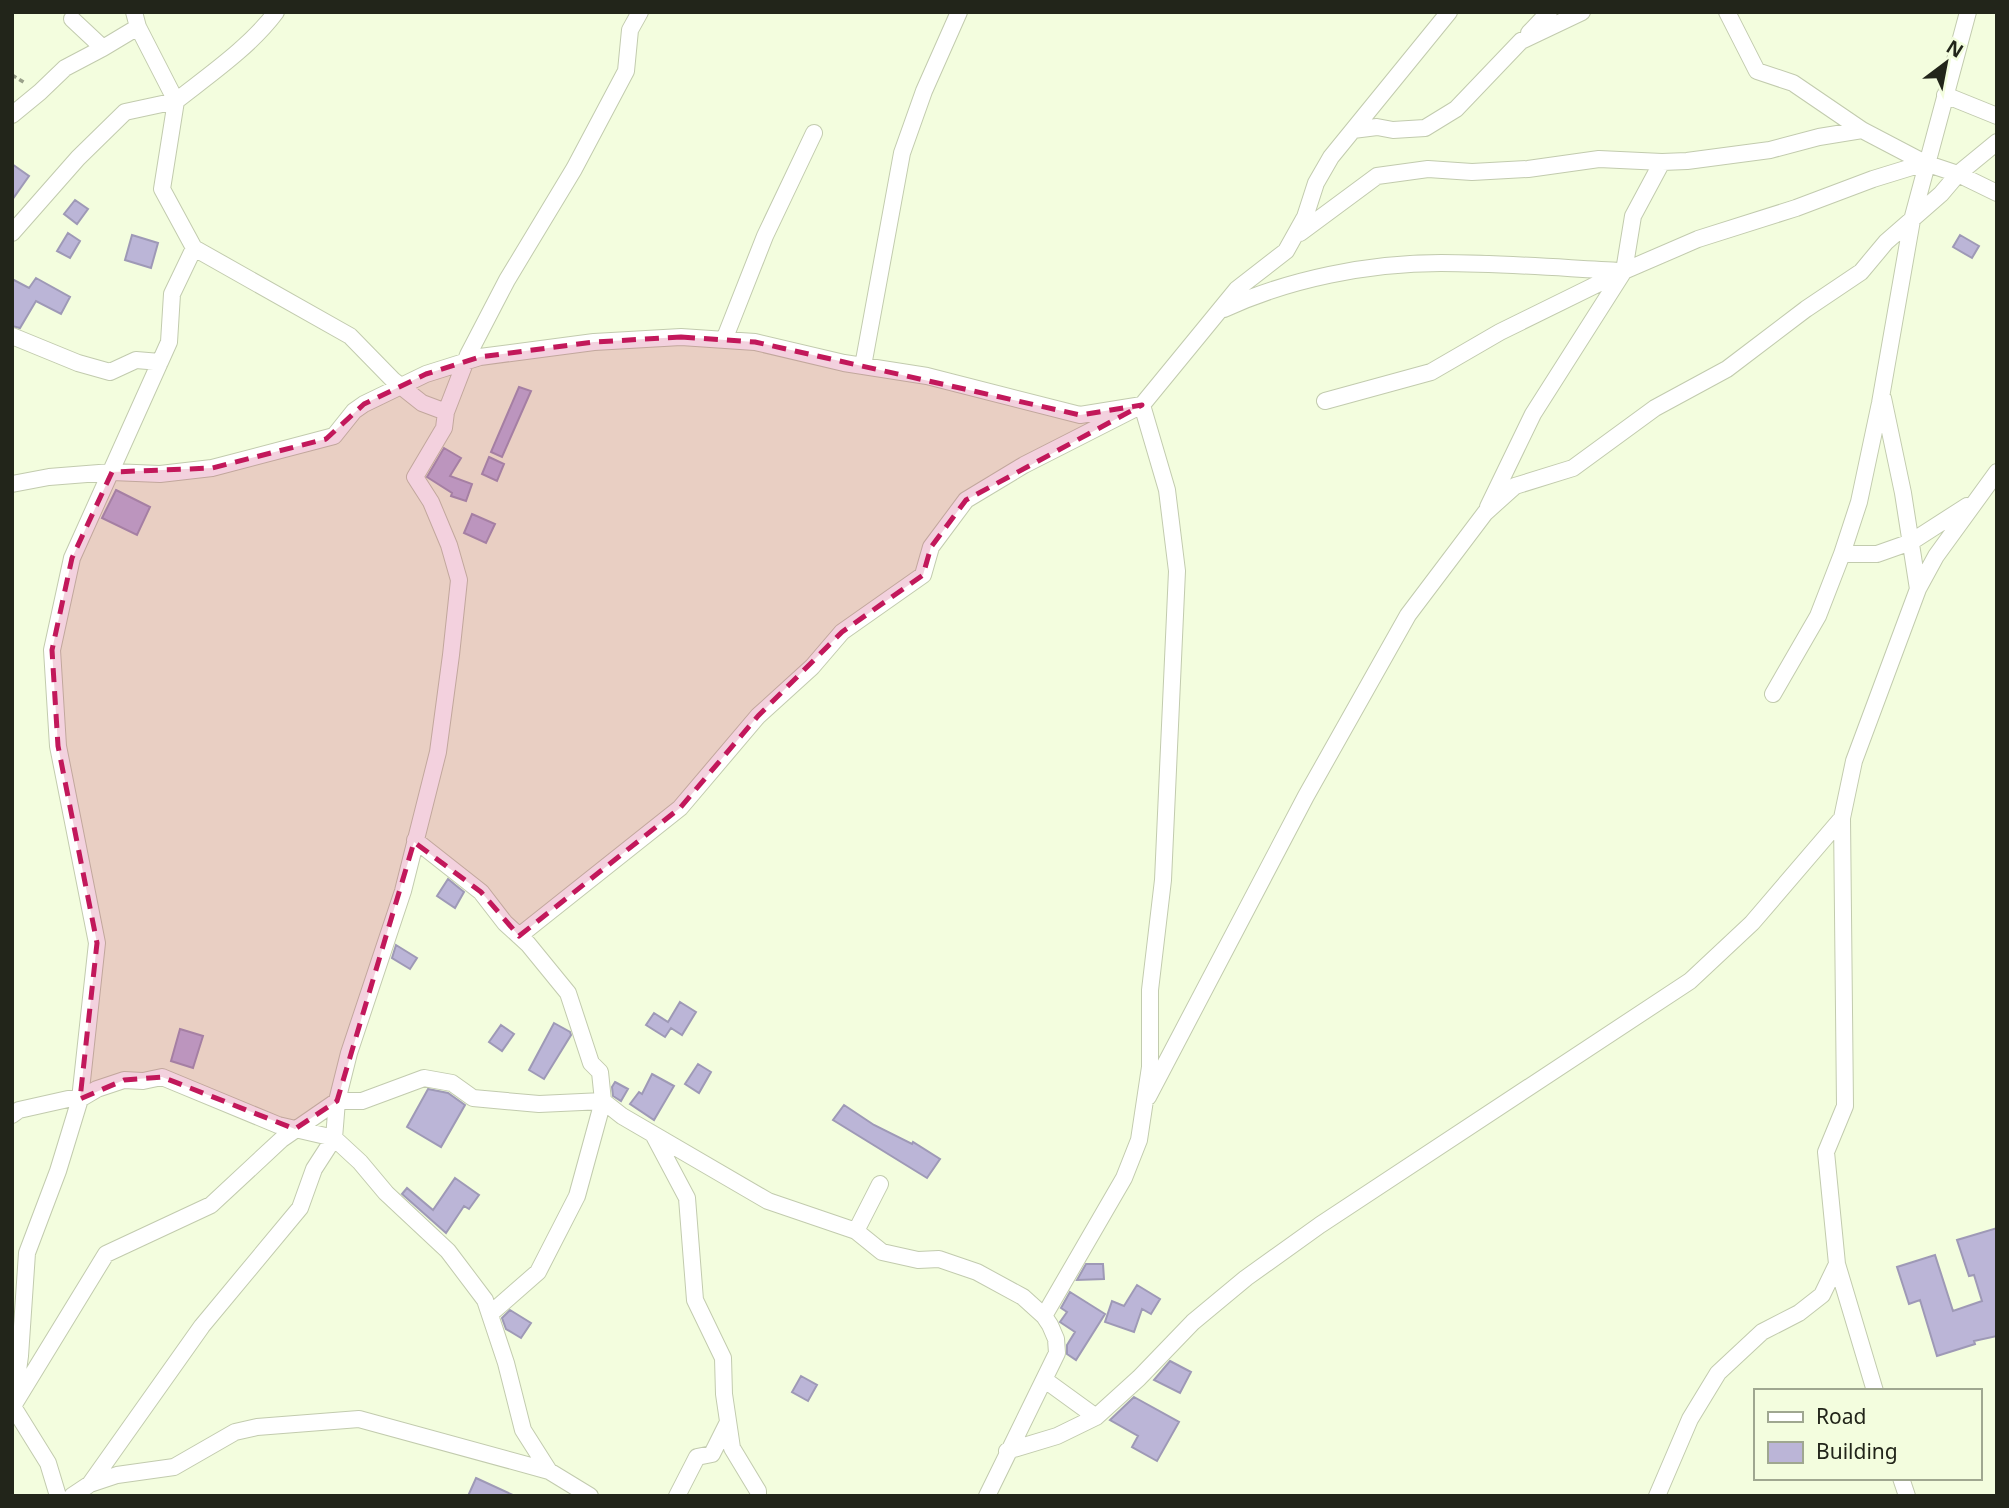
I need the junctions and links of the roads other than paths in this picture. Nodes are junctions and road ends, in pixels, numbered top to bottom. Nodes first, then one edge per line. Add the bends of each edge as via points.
1 (276, 12) edge
2 (640, 12) edge
3 (958, 12) edge
4 (1449, 12) edge
5 (1549, 12) edge
6 (1582, 12) edge
7 (1727, 12) edge
8 (1968, 12) edge
9 (72, 19) dead end
10 (136, 20) edge
11 (1521, 41) junction
12 (103, 48) junction
13 (1945, 95) junction
14 (176, 101) junction
15 (12, 115) edge
16 (1997, 116) edge
17 (1353, 130) junction
18 (1863, 131) junction
19 (814, 133) dead end
20 (1997, 142) edge
21 (1662, 162) junction
22 (1926, 163) junction
23 (1958, 174) junction
24 (1997, 192) edge
25 (1912, 220) junction
26 (12, 233) edge
27 (1292, 239) junction
28 (194, 248) junction
29 (1624, 271) junction
30 (1219, 312) junction
31 (12, 336) edge
32 (724, 340) junction
33 (466, 361) junction
34 (160, 362) junction
35 (863, 366) junction
36 (401, 387) junction
37 (1882, 391) junction
38 (1325, 401) dead end
39 (1142, 405) junction
40 (446, 412) junction
41 (1997, 471) edge
42 (112, 472) junction
43 (12, 484) edge
44 (1975, 501) junction
45 (1485, 513) junction
46 (1911, 542) junction
47 (1842, 554) junction
48 (1917, 589) junction
49 (1773, 694) dead end
50 (1842, 818) junction
51 (415, 840) junction
52 (519, 936) junction
53 (80, 1099) junction
54 (337, 1101) junction
55 (603, 1101) junction
56 (1144, 1103) junction
57 (15, 1110) edge
58 (295, 1129) junction
59 (652, 1132) junction
60 (334, 1138) junction
61 (880, 1184) dead end
62 (856, 1231) junction
63 (1837, 1265) junction
64 (490, 1314) junction
65 (1044, 1316) junction
66 (1045, 1380) junction
67 (1874, 1389) edge
68 (13, 1405) edge
69 (1096, 1417) junction
70 (728, 1422) junction
71 (1007, 1451) junction
72 (549, 1471) junction
73 (90, 1484) junction
74 (58, 1496) edge
75 (72, 1496) edge
76 (590, 1496) edge
77 (677, 1496) edge
78 (758, 1496) edge
79 (987, 1496) edge
80 (1657, 1496) edge

1 - 14 street
2 - 33 street via 630,30 626,71
3 - 35 street via 902,153
4 - 17 street
5 - 11 street
6 - 11 street
7 - 18 street via 1757,71 1793,83
8 - 13 street
9 - 12 street
10 - 12 street
10 - 14 street
11 - 17 street via 1456,109 1425,128
12 - 15 street via 65,68
13 - 16 street
13 - 22 street
14 - 26 street via 125,112
14 - 28 street via 162,189
17 - 27 street via 1315,183
18 - 21 street via 1770,150
18 - 22 street
19 - 32 street via 765,236
20 - 23 street
21 - 27 street via 1599,159 1528,169 1428,169 1377,176
21 - 29 street via 1633,216
22 - 23 street
22 - 25 street
22 - 29 street via 1698,239
23 - 24 street
23 - 25 street
25 - 37 street
25 - 45 street via 1861,272 1727,369 1655,408 1573,468 1515,486
27 - 30 street via 1286,251 1237,289
28 - 34 street via 172,294 169,342
28 - 36 street via 350,336
29 - 30 street via 1440,263 1360,269 1253,296
29 - 38 street via 1430,372
29 - 45 street via 1533,414
30 - 39 street
31 - 34 street via 110,372 136,360
32 - 33 street via 681,337 594,342
32 - 35 street via 755,342
33 - 36 street
33 - 40 street
34 - 42 street
35 - 39 street via 927,376 1080,415
36 - 40 street via 422,403
36 - 42 street via 364,404 326,439 212,468 160,474
37 - 46 street
37 - 47 street via 1859,502
39 - 52 street via 966,500 931,547 923,575 842,632 812,667 758,716 680,808
39 - 56 street via 1167,490 1177,571 1165,855 1150,990 1150,1067
40 - 51 street via 444,428 415,477 431,502 459,580 438,752
41 - 44 street
42 - 43 street
42 - 53 street via 72,558 52,650 58,746 97,943
44 - 46 street
44 - 48 street
45 - 56 street via 1408,615 1306,796
46 - 47 street via 1877,554
46 - 48 street
47 - 49 street via 1818,616
48 - 50 street via 1854,761
50 - 63 street via 1845,1106 1826,1152
50 - 69 street via 1752,923 1690,981 1246,1278 1192,1322
51 - 52 street via 481,892
51 - 54 street
52 - 55 street via 568,993 591,1063 600,1072
53 - 57 street
53 - 58 street via 124,1080 162,1077
53 - 68 street via 27,1254
54 - 55 street via 362,1101 424,1078 452,1083 473,1097 540,1104
54 - 58 street
54 - 60 street
55 - 59 street
55 - 64 street via 577,1196 538,1272
56 - 65 street via 1139,1140 1124,1178
58 - 60 street
58 - 68 street via 212,1205 106,1254
59 - 62 street via 768,1201
59 - 70 street via 687,1198 695,1300 723,1358
60 - 64 street via 449,1251
60 - 73 street via 314,1169 300,1208 202,1326
61 - 62 street
62 - 65 street via 882,1252 918,1260 939,1259 977,1272 1023,1297
63 - 67 street
63 - 80 street via 1822,1295 1762,1332 1718,1373 1690,1419
64 - 72 street via 523,1430
65 - 66 street via 1056,1339 1057,1353
66 - 69 street
66 - 71 street
68 - 74 street via 48,1463
69 - 71 street via 1058,1436
70 - 77 street via 712,1454 697,1457
70 - 78 street via 732,1448
71 - 79 street
72 - 73 street via 359,1419 234,1432 174,1467
72 - 76 street
73 - 75 street

